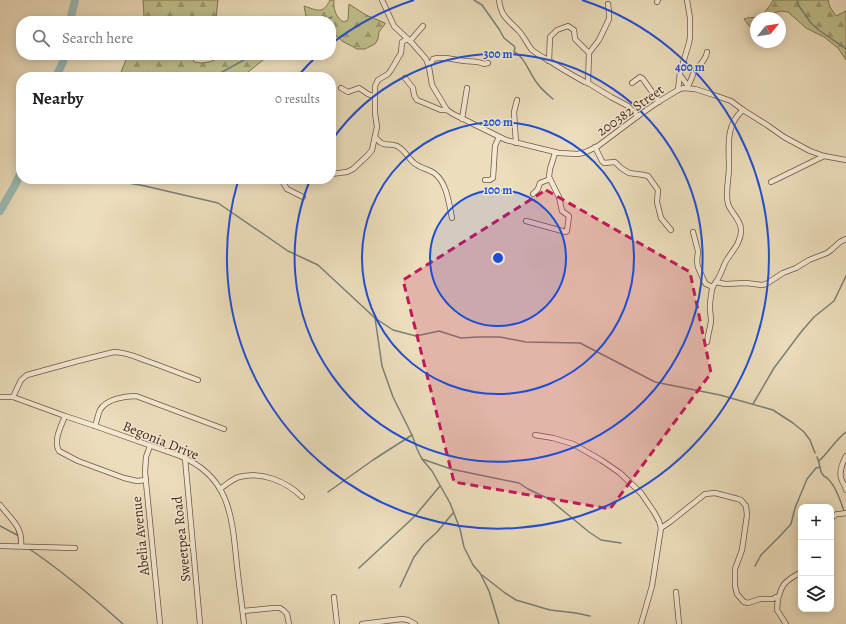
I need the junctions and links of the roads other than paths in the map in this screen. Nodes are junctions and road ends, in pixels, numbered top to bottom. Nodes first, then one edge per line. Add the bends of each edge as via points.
1 (382, 0) edge
2 (499, 0) edge
3 (687, 0) edge
4 (608, 4) dead end
5 (423, 26) dead end
6 (408, 40) junction
7 (707, 52) dead end
8 (589, 53) junction
9 (549, 62) junction
10 (488, 63) dead end
11 (428, 64) junction
12 (680, 74) junction
13 (405, 78) dead end
14 (588, 83) junction
15 (632, 83) dead end
16 (688, 87) junction
17 (341, 88) dead end
18 (467, 88) dead end
19 (678, 90) junction
20 (375, 97) junction
21 (517, 100) dead end
22 (659, 102) junction
23 (446, 110) junction
24 (743, 110) junction
25 (638, 116) junction
26 (462, 119) junction
27 (499, 137) junction
28 (375, 138) junction
29 (516, 143) junction
30 (595, 147) junction
31 (554, 153) junction
32 (824, 156) junction
33 (846, 160) edge
34 (336, 173) edge
35 (550, 178) junction
36 (485, 180) dead end
37 (771, 182) dead end
38 (284, 184) edge
39 (532, 194) dead end
40 (303, 197) dead end
41 (452, 218) dead end
42 (526, 221) dead end
43 (671, 230) dead end
44 (693, 232) dead end
45 (846, 239) edge
46 (716, 282) junction
47 (713, 287) junction
48 (707, 342) dead end
49 (198, 380) dead end
50 (0, 396) edge
51 (13, 397) junction
52 (65, 416) junction
53 (96, 426) junction
54 (224, 429) dead end
55 (535, 435) dead end
56 (150, 446) junction
57 (846, 456) edge
58 (185, 458) junction
59 (146, 480) junction
60 (220, 489) junction
61 (846, 490) edge
62 (302, 497) dead end
63 (0, 505) edge
64 (846, 512) edge
65 (834, 516) edge
66 (661, 528) junction
67 (0, 546) edge
68 (21, 546) junction
69 (75, 548) dead end
70 (798, 574) edge
71 (676, 592) dead end
72 (334, 597) dead end
73 (778, 598) junction
74 (243, 611) junction
75 (160, 624) edge
76 (200, 624) edge
77 (244, 624) edge
78 (289, 624) edge
79 (337, 624) edge
80 (362, 624) edge
81 (414, 624) edge
82 (641, 624) edge
83 (679, 624) edge
84 (786, 624) edge

1 - 6 street via 394,26
2 - 9 street via 500,10 509,22 532,50
3 - 12 street via 690,37
4 - 8 street via 609,19 599,40
5 - 6 street
6 - 11 street via 424,56
6 - 20 street via 402,42 400,53 390,72 375,86
7 - 16 street
8 - 9 street via 575,39 574,30 568,26 557,30 550,37
8 - 14 street
9 - 14 street
10 - 11 street via 442,58 433,59
11 - 23 street via 432,85
12 - 16 street
12 - 19 street
13 - 23 street, 200382 Street via 414,88 417,100
14 - 25 street via 628,106
15 - 22 street via 643,78
16 - 19 street, 200382 Street
16 - 24 street, 200382 Street via 731,101
17 - 20 street via 348,92 359,88
18 - 26 street
19 - 22 street, 200382 Street
20 - 28 street
21 - 29 street via 514,112
22 - 25 street, 200382 Street
23 - 26 street, 200382 Street
24 - 32 street, 200382 Street via 802,148
24 - 46 street via 736,117 731,130 727,185 728,203 740,225 741,233
25 - 30 street, 200382 Street
26 - 27 street, 200382 Street
27 - 29 street, 200382 Street
27 - 36 street via 495,146 493,178
28 - 34 street via 372,151 356,167 347,172
28 - 41 street via 384,145 401,148 413,162 437,176 445,190
29 - 31 street, 200382 Street
30 - 31 street, 200382 Street via 578,154
30 - 43 street via 604,163 615,162 629,173 648,176 658,190 660,218
31 - 35 street
32 - 33 street, 200382 Street
32 - 37 street
35 - 39 street via 540,183
35 - 42 street via 560,197 562,211 569,216 567,231
38 - 40 street via 287,189
44 - 47 street via 698,251 698,267 706,284
45 - 46 street via 827,253 766,284
46 - 47 street
47 - 48 street
49 - 51 street via 114,352 27,375 21,380
50 - 51 street, Begonia Drive
51 - 52 street, Begonia Drive
52 - 53 street, Begonia Drive
52 - 59 street via 56,445 59,451 124,478
53 - 54 street via 104,404 136,396
53 - 56 street, Begonia Drive
55 - 66 street via 573,444 620,473 641,493
56 - 58 street, Begonia Drive
56 - 59 street, Abelia Avenue via 145,464
57 - 61 street via 841,470
58 - 60 street, Begonia Drive via 201,468
58 - 76 street, Sweetpea Road
59 - 75 street, Abelia Avenue
60 - 62 street via 239,477 261,476 289,486
60 - 74 street, Begonia Drive via 228,505 234,528
63 - 68 street via 19,529
64 - 65 street
66 - 73 street via 705,494 721,494 741,500 746,506 747,515 742,550 735,569 734,586 737,594 748,603
66 - 82 street via 652,586
67 - 68 street
68 - 69 street
70 - 73 street via 784,585
71 - 83 street
72 - 79 street
73 - 84 street via 778,610
74 - 77 street, Begonia Drive
74 - 78 street via 279,608 287,615
80 - 81 street via 402,619

